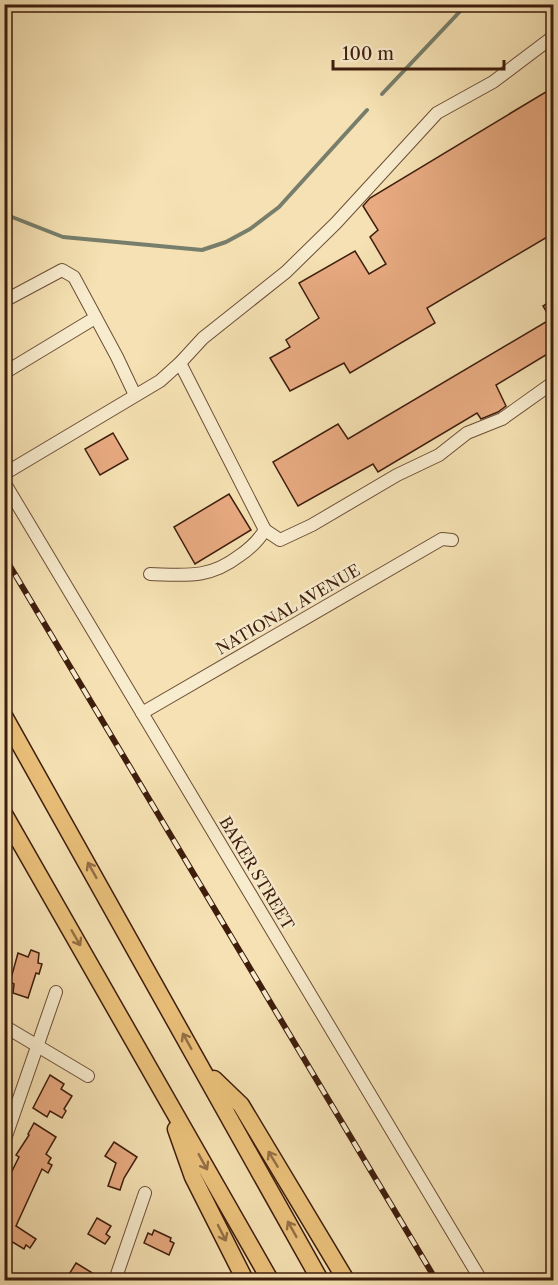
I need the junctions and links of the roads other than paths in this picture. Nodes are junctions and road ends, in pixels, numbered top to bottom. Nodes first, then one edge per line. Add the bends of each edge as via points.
1 (554, 36) edge
2 (4, 301) edge
3 (95, 318) junction
4 (180, 363) junction
5 (4, 373) edge
6 (554, 382) edge
7 (135, 395) junction
8 (4, 474) edge
9 (4, 482) edge
10 (265, 530) junction
11 (452, 540) dead end
12 (150, 574) dead end
13 (142, 713) junction
14 (4, 716) edge
15 (4, 814) edge
16 (56, 992) dead end
17 (4, 1026) edge
18 (38, 1047) junction
19 (199, 1062) junction
20 (88, 1076) dead end
21 (159, 1083) junction
22 (4, 1142) edge
23 (145, 1193) dead end
24 (115, 1281) edge
25 (245, 1281) edge
26 (270, 1281) edge
27 (320, 1281) edge
28 (346, 1281) edge
29 (480, 1281) edge

1 - 4 street via 493,82 437,113 286,272 203,338
2 - 3 street via 62,270 74,277
3 - 5 street
3 - 7 street
4 - 7 street via 160,381
4 - 10 street
6 - 10 street via 502,419 467,433 440,455 397,475 312,525 280,540
7 - 8 street
9 - 13 street, BAKER STREET
10 - 12 street via 256,544 225,567 206,574
11 - 13 street, NATIONAL AVENUE via 442,538
13 - 29 street, BAKER STREET
19 -> 14 highway
15 -> 21 highway
16 - 18 street
17 - 18 street
18 - 20 street
18 - 22 street
27 -> 19 highway
28 -> 19 highway via 241,1105
21 -> 25 highway via 193,1177
21 -> 26 highway
23 - 24 street

